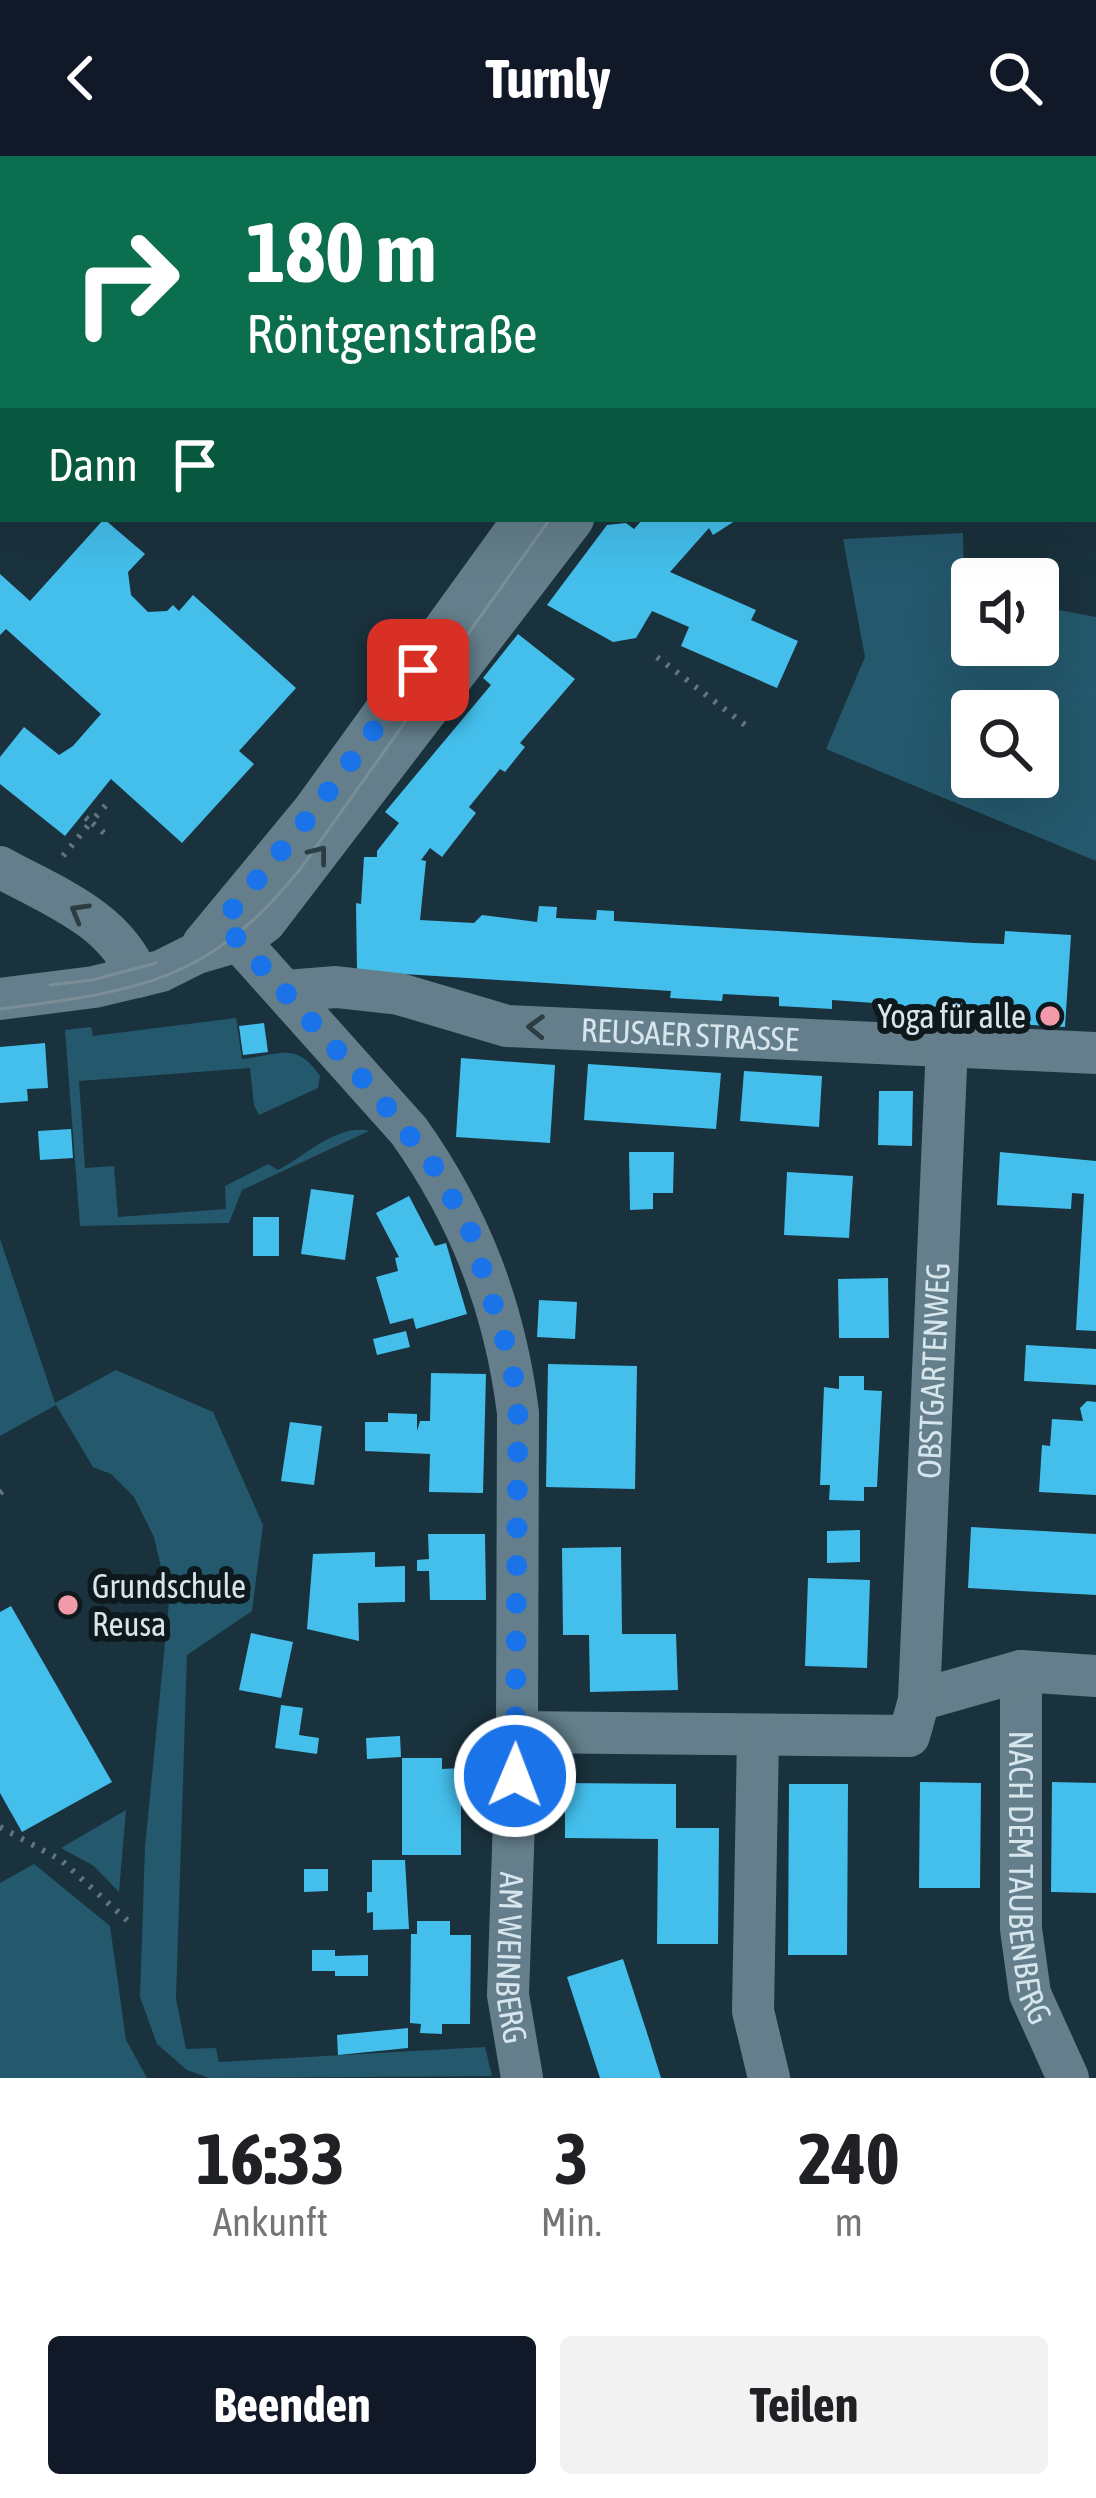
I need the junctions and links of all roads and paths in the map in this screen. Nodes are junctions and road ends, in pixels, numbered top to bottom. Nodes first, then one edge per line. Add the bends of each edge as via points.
1 (522, 522) edge
2 (572, 522) edge
3 (657, 657) dead end
4 (748, 728) dead end
5 (106, 804) dead end
6 (82, 815) dead end
7 (92, 822) junction
8 (104, 832) dead end
9 (18, 877) edge
10 (220, 938) junction
11 (138, 977) junction
12 (287, 991) junction
13 (0, 999) edge
14 (947, 1044) junction
15 (1096, 1053) edge
16 (1021, 1671) junction
17 (1096, 1676) edge
18 (919, 1700) junction
19 (517, 1732) junction
20 (758, 1736) junction
21 (0, 1828) edge
22 (130, 1922) dead end
23 (522, 2078) edge
24 (769, 2078) edge
25 (1068, 2078) edge

1 - 10 street
10 -> 2 street via 265,922
3 - 4 path
5 - 7 path
6 - 7 path
7 - 8 path
7 - 9 path
11 -> 9 street via 118,939
10 - 11 street
10 - 12 street, AM WEINBERG
11 - 13 street
14 -> 12 street, REUSAER STRASSE via 507,1026 399,994
12 - 19 street, AM WEINBERG via 435,1168 470,1230 501,1327 518,1414
14 - 15 street, REUSAER STRASSE
14 - 18 street, OBSTGARTENWEG
16 - 17 street
16 - 18 street
16 - 25 street, NACH DEM TAUBENBERG via 1021,1929 1030,1994
18 - 20 street via 909,1736
19 - 20 street
19 - 23 street, AM WEINBERG via 508,1995
20 - 24 street via 753,2011
21 - 22 path via 61,1860

